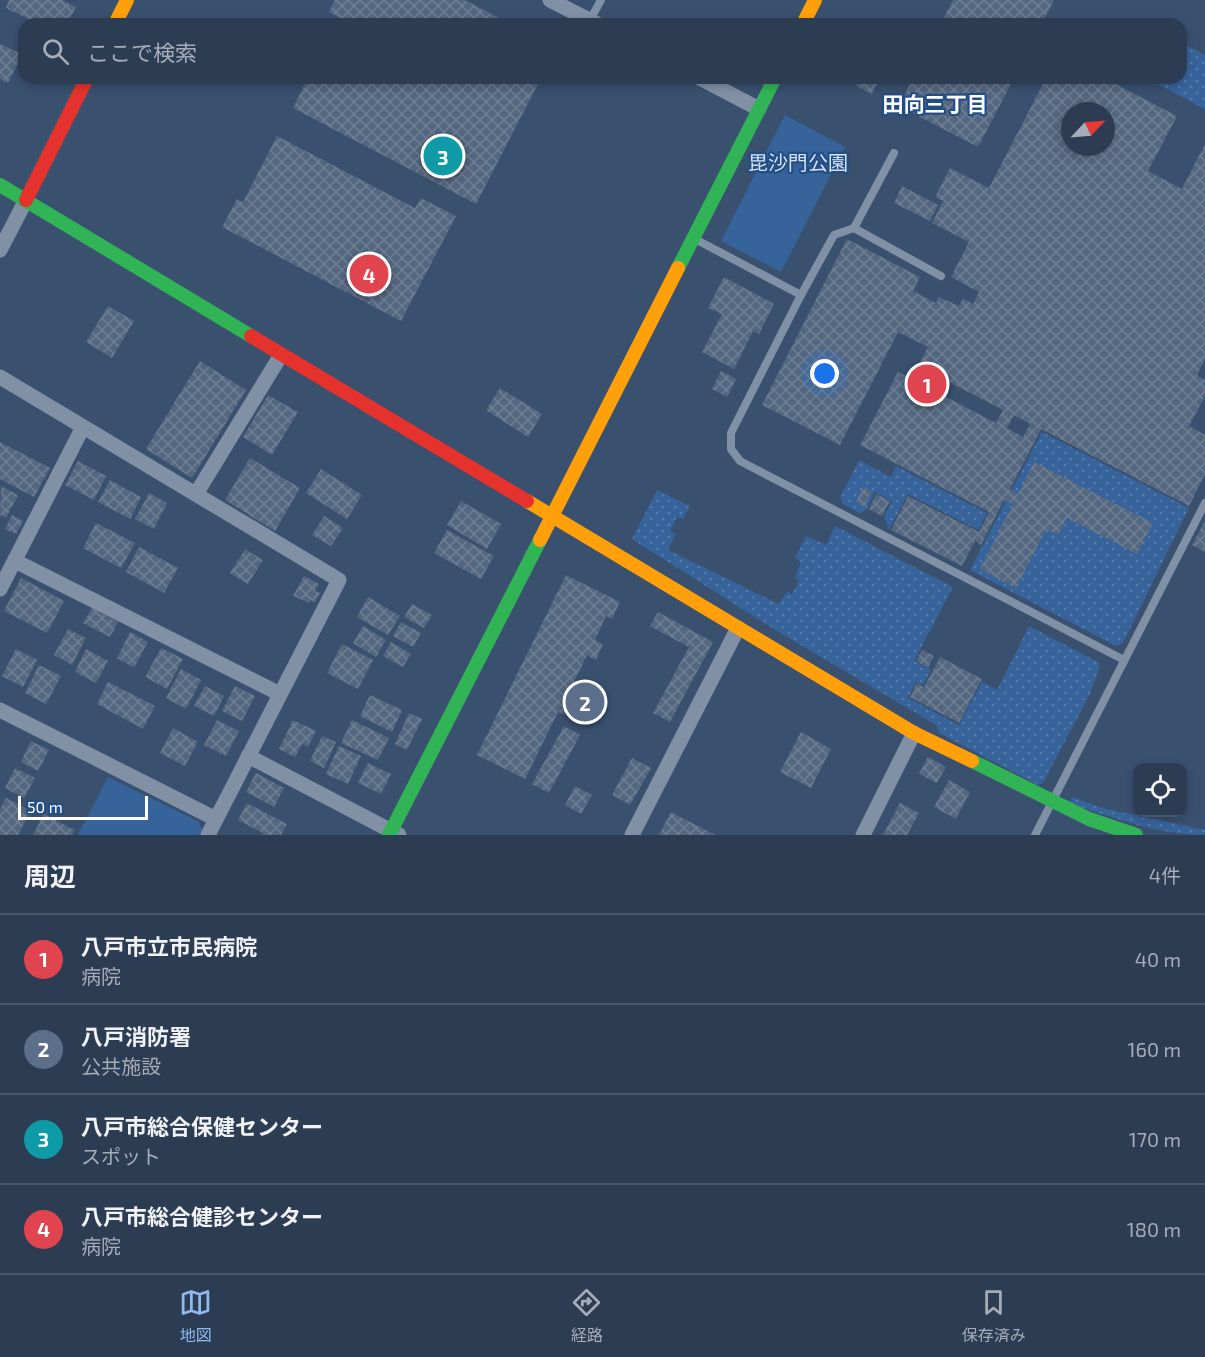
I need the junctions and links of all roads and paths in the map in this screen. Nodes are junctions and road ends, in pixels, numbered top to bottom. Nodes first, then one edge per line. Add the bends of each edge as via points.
1 (127, 0) edge
2 (550, 0) edge
3 (601, 0) edge
4 (815, 0) edge
5 (117, 18) edge
6 (586, 18) edge
7 (595, 18) edge
8 (806, 18) edge
9 (84, 84) edge
10 (711, 84) edge
11 (772, 84) edge
12 (759, 109) junction
13 (894, 153) dead end
14 (0, 184) edge
15 (26, 200) junction
16 (854, 228) junction
17 (694, 239) junction
18 (0, 250) edge
19 (940, 276) dead end
20 (801, 295) junction
21 (282, 355) junction
22 (0, 376) edge
23 (82, 427) junction
24 (196, 494) junction
25 (1205, 503) edge
26 (552, 516) junction
27 (15, 561) junction
28 (0, 589) edge
29 (738, 628) junction
30 (1124, 660) junction
31 (280, 694) junction
32 (0, 710) edge
33 (914, 733) junction
34 (248, 756) junction
35 (1051, 801) junction
36 (216, 819) junction
37 (393, 834) edge
38 (208, 835) edge
39 (632, 835) edge
40 (863, 835) edge
41 (1035, 835) edge
42 (1136, 835) edge

1 - 5 street
2 - 6 street
3 - 7 lane
4 - 8 street
9 - 15 street
10 - 12 street
11 - 12 street
12 - 17 street
13 - 16 lane
14 - 15 street
15 - 18 street
15 - 21 street
16 - 19 lane
16 - 20 lane via 834,235
17 - 20 lane
17 - 26 street
20 - 30 lane via 731,433 731,449 740,460
21 - 24 street
21 - 26 street
22 - 23 street
23 - 24 street
23 - 27 street
24 - 31 street via 339,580
25 - 30 lane
26 - 29 street
26 - 37 street
27 - 28 street
27 - 31 street
29 - 33 street
29 - 39 street
30 - 35 lane
31 - 34 street
32 - 36 street
33 - 35 street
33 - 40 street
34 - 36 street
34 - 37 street
35 - 41 lane
35 - 42 street
36 - 38 street

